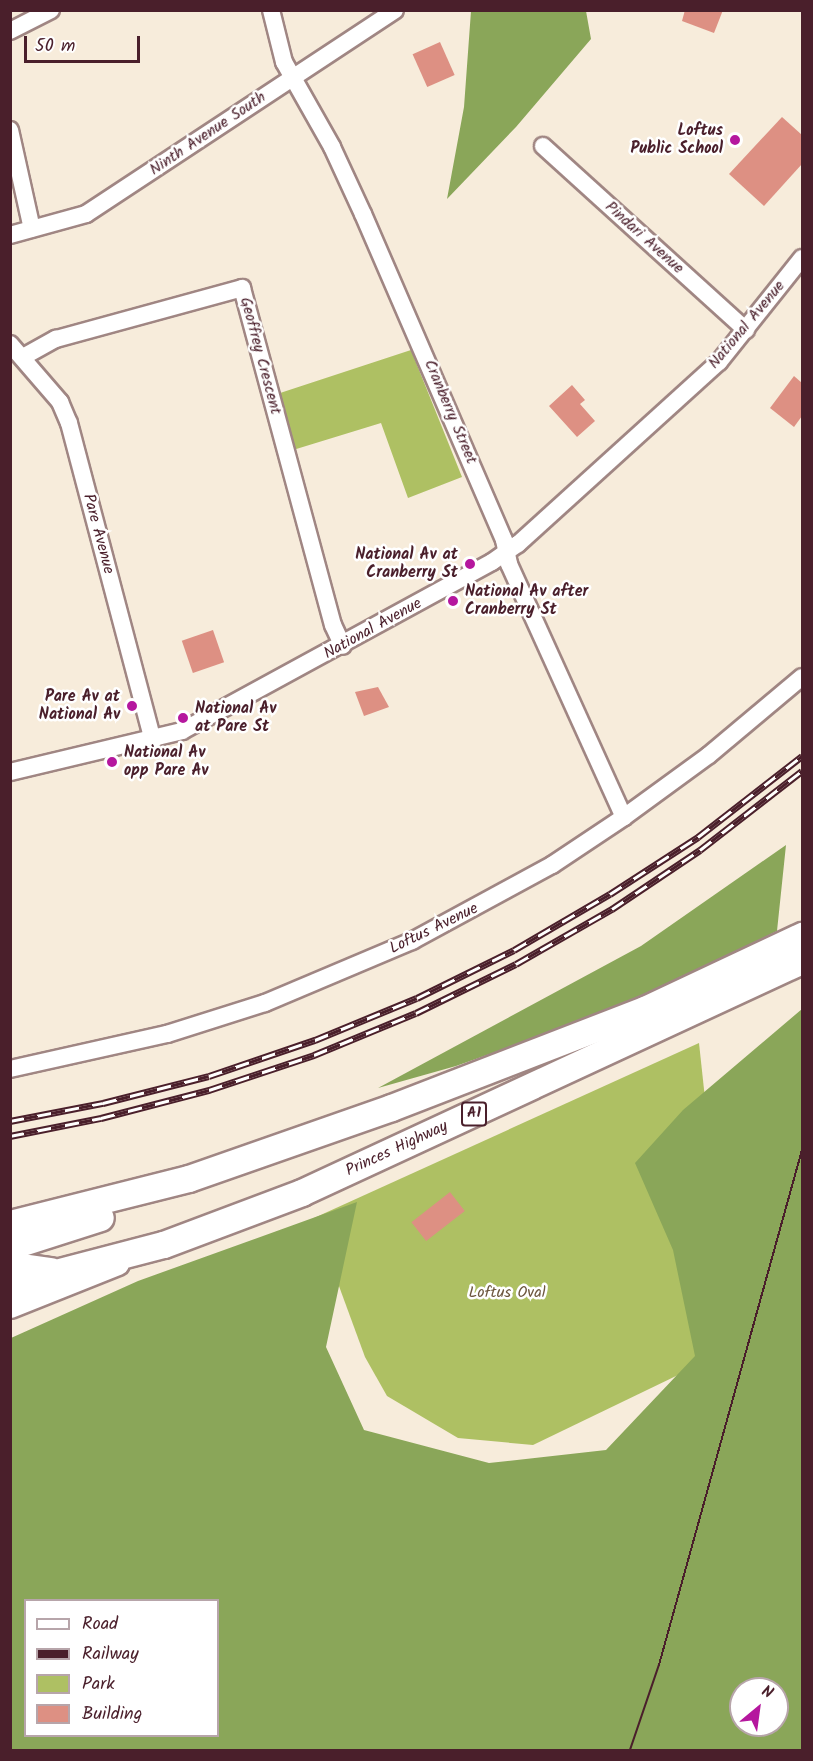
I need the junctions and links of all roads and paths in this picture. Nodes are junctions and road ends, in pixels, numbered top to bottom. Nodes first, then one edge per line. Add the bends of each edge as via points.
1 (51, 10) edge
2 (271, 10) edge
3 (396, 10) edge
4 (10, 31) edge
5 (292, 77) junction
6 (10, 130) edge
7 (543, 146) dead end
8 (32, 229) junction
9 (10, 235) edge
10 (802, 258) edge
11 (746, 330) junction
12 (10, 344) edge
13 (23, 357) junction
14 (505, 553) junction
15 (343, 646) junction
16 (802, 677) edge
17 (153, 741) junction
18 (10, 772) edge
19 (624, 817) junction
20 (802, 936) edge
21 (802, 961) edge
22 (10, 1069) edge
23 (189, 1179) junction
24 (10, 1224) edge
25 (140, 1253) junction
26 (66, 1272) junction
27 (10, 1285) edge
28 (10, 1307) edge

1 - 4 street
2 - 5 street, Cranberry Street via 284,62
3 - 5 street, Ninth Avenue South
5 - 8 street, Ninth Avenue South via 86,214
5 - 14 street, Cranberry Street via 332,147 368,225 504,540
6 - 8 street
7 - 11 street, Pindari Avenue
8 - 9 street, Ninth Avenue South
10 - 11 street, National Avenue
11 - 14 street, National Avenue via 691,389
12 - 13 street, Pare Avenue
13 - 15 street, Geoffrey Crescent via 56,339 242,288 333,625
13 - 17 street, Pare Avenue via 60,402 69,423
14 - 15 street, National Avenue
14 - 19 street, Cranberry Street
15 - 17 street, National Avenue via 182,731
16 - 19 street, Loftus Avenue via 709,755
17 - 18 street, National Avenue
19 - 22 street, Loftus Avenue via 475,910 333,976 265,1003 167,1034
20 - 23 highway, A1 via 557,1046
21 - 25 highway, Princes Highway / A1 via 302,1193
23 - 24 highway, A1
23 - 26 highway via 126,1210 24,1240 12,1250 11,1259 21,1268
25 - 26 highway, Princes Highway / A1
25 - 28 main road via 98,1275
26 - 27 highway, Princes Highway / A1

